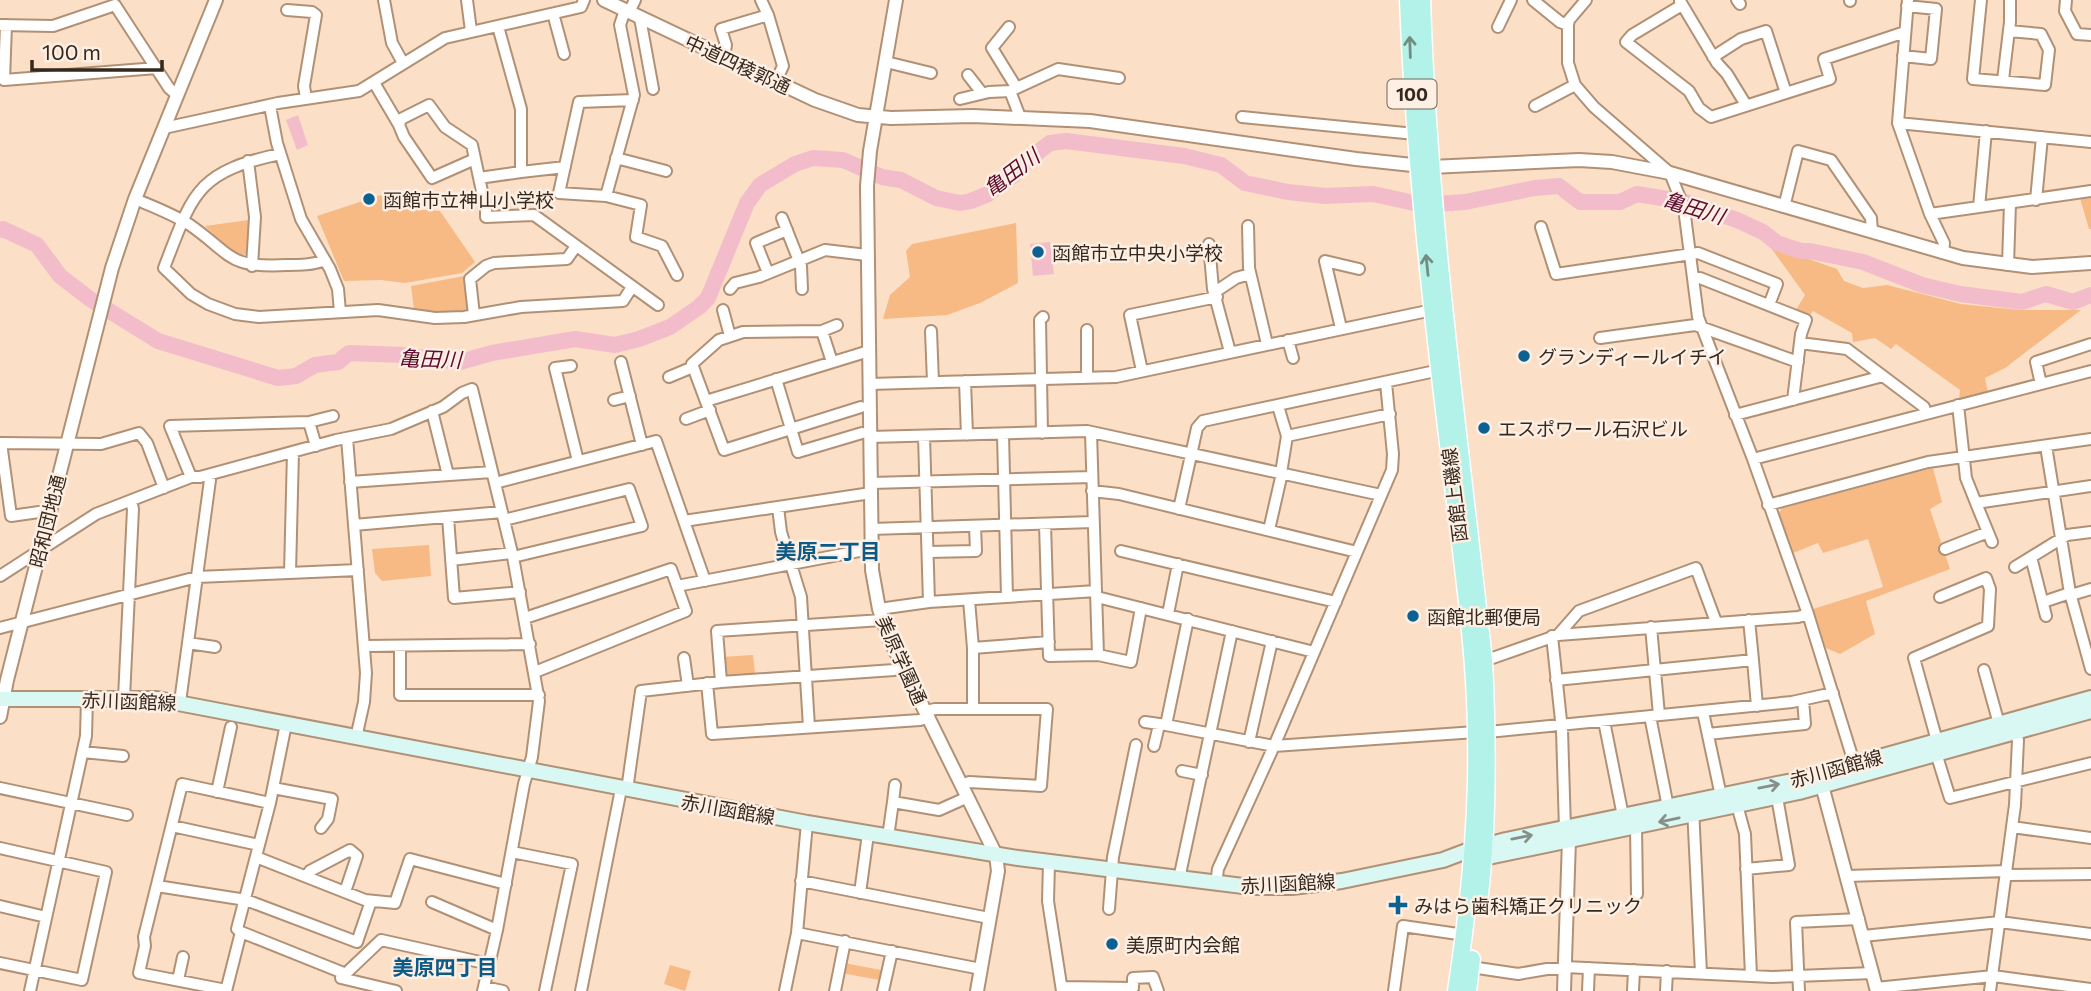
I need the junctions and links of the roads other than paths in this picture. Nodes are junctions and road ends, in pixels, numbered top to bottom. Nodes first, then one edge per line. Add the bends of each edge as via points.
1 (216, 0) edge
2 (384, 0) edge
3 (467, 0) edge
4 (584, 0) edge
5 (604, 0) edge
6 (761, 0) edge
7 (896, 0) edge
8 (1408, 0) edge
9 (1422, 0) edge
10 (1511, 0) edge
11 (1533, 0) edge
12 (1586, 0) edge
13 (1981, 0) edge
14 (2010, 0) edge
15 (2066, 0) edge
16 (1681, 2) edge
17 (1908, 3) edge
18 (633, 7) edge
19 (287, 10) dead end
20 (768, 15) junction
21 (554, 17) dead end
22 (3, 25) edge
23 (1568, 25) junction
24 (1009, 27) dead end
25 (1498, 27) dead end
26 (499, 30) dead end
27 (471, 31) junction
28 (2009, 31) junction
29 (1905, 32) junction
30 (2091, 35) edge
31 (564, 54) dead end
32 (1903, 56) junction
33 (724, 57) junction
34 (1713, 57) junction
35 (403, 62) junction
36 (886, 62) junction
37 (157, 68) junction
38 (932, 73) dead end
39 (968, 75) dead end
40 (1119, 78) dead end
41 (2003, 80) junction
42 (776, 81) junction
43 (1575, 85) junction
44 (376, 86) dead end
45 (653, 89) dead end
46 (1013, 89) junction
47 (982, 93) junction
48 (1787, 93) junction
49 (177, 95) junction
50 (306, 99) junction
51 (960, 99) dead end
52 (633, 100) junction
53 (1746, 105) junction
54 (270, 106) junction
55 (1535, 106) dead end
56 (1020, 117) junction
57 (1242, 117) dead end
58 (877, 118) junction
59 (1898, 123) junction
60 (399, 125) junction
61 (164, 128) junction
62 (1986, 131) junction
63 (1415, 134) junction
64 (2042, 137) junction
65 (2091, 142) edge
66 (280, 154) junction
67 (616, 158) junction
68 (475, 159) junction
69 (248, 161) junction
70 (1424, 166) junction
71 (565, 167) junction
72 (521, 172) junction
73 (666, 172) dead end
74 (1670, 173) junction
75 (479, 178) junction
76 (2091, 191) edge
77 (606, 196) junction
78 (135, 200) junction
79 (2036, 200) junction
80 (2010, 203) junction
81 (1784, 206) junction
82 (1979, 207) junction
83 (1930, 214) junction
84 (782, 218) dead end
85 (182, 221) junction
86 (1248, 226) dead end
87 (1541, 227) dead end
88 (787, 230) junction
89 (1872, 232) junction
90 (1209, 244) dead end
91 (576, 246) junction
92 (1690, 253) junction
93 (1943, 253) junction
94 (867, 256) junction
95 (325, 260) junction
96 (799, 260) junction
97 (2091, 263) edge
98 (252, 265) junction
99 (2008, 265) junction
100 (1359, 269) dead end
101 (768, 273) junction
102 (1250, 274) junction
103 (677, 275) dead end
104 (1693, 278) junction
105 (632, 286) junction
106 (730, 289) dead end
107 (802, 289) dead end
108 (1216, 295) junction
109 (658, 305) dead end
110 (1769, 305) junction
111 (1439, 309) junction
112 (723, 310) dead end
113 (340, 312) junction
114 (474, 315) junction
115 (1043, 317) dead end
116 (837, 325) dead end
117 (1702, 327) junction
118 (1341, 328) junction
119 (1087, 330) dead end
120 (822, 331) junction
121 (931, 331) dead end
122 (730, 336) junction
123 (1600, 338) dead end
124 (1288, 340) junction
125 (1800, 343) junction
126 (1268, 344) junction
127 (2091, 344) edge
128 (870, 351) junction
129 (1230, 352) junction
130 (1293, 358) dead end
131 (621, 362) dead end
132 (832, 362) junction
133 (1798, 362) junction
134 (571, 366) dead end
135 (693, 368) junction
136 (1440, 370) junction
137 (1142, 371) junction
138 (2091, 371) edge
139 (1883, 376) junction
140 (669, 377) dead end
141 (1087, 378) junction
142 (776, 379) junction
143 (1041, 379) junction
144 (965, 381) junction
145 (933, 382) junction
146 (1386, 383) junction
147 (870, 384) junction
148 (2041, 384) junction
149 (630, 396) junction
150 (614, 400) dead end
151 (1793, 400) junction
152 (1278, 405) junction
153 (1958, 405) junction
154 (708, 406) junction
155 (861, 407) dead end
156 (432, 411) junction
157 (1390, 414) junction
158 (1926, 414) junction
159 (1735, 415) junction
160 (333, 416) dead end
161 (687, 419) dead end
162 (309, 422) junction
163 (791, 428) junction
164 (1042, 433) junction
165 (1091, 433) junction
166 (1003, 434) junction
167 (866, 435) junction
168 (967, 435) junction
169 (924, 436) junction
170 (1287, 436) junction
171 (347, 438) junction
172 (2091, 439) edge
173 (67, 442) junction
174 (642, 445) junction
175 (316, 446) junction
176 (2046, 446) junction
177 (293, 452) junction
178 (1191, 454) junction
179 (1963, 457) junction
180 (1753, 459) junction
181 (579, 461) junction
182 (1281, 473) junction
183 (209, 475) junction
184 (448, 475) junction
185 (191, 477) junction
186 (494, 477) junction
187 (1092, 477) junction
188 (1004, 480) junction
189 (350, 482) junction
190 (926, 482) junction
191 (2091, 486) edge
192 (164, 488) junction
193 (871, 488) junction
194 (1092, 491) junction
195 (2052, 492) junction
196 (1381, 495) junction
197 (131, 500) junction
198 (1976, 503) junction
199 (1768, 505) junction
200 (778, 507) junction
201 (1179, 509) junction
202 (48, 514) junction
203 (503, 516) junction
204 (448, 517) junction
205 (684, 521) junction
206 (1093, 522) junction
207 (1045, 524) junction
208 (354, 525) junction
209 (975, 526) junction
210 (1005, 526) junction
211 (927, 527) junction
212 (871, 529) junction
213 (1269, 530) junction
214 (2091, 532) edge
215 (2060, 540) junction
216 (870, 549) junction
217 (1945, 549) dead end
218 (40, 551) junction
219 (1121, 551) dead end
220 (928, 552) junction
221 (1357, 552) junction
222 (513, 555) junction
223 (2031, 557) junction
224 (451, 560) junction
225 (1178, 564) junction
226 (791, 565) junction
227 (2014, 567) dead end
228 (358, 570) junction
229 (290, 573) junction
230 (0, 576) edge
231 (197, 577) junction
232 (705, 581) junction
233 (677, 586) junction
234 (2091, 589) edge
235 (520, 592) junction
236 (1047, 594) junction
237 (1096, 594) junction
238 (2070, 594) junction
239 (128, 596) junction
240 (1007, 597) junction
241 (1940, 597) dead end
242 (968, 600) junction
243 (1336, 601) junction
244 (929, 602) junction
245 (2043, 602) junction
246 (1141, 608) junction
247 (881, 614) junction
248 (1168, 614) junction
249 (1808, 614) junction
250 (2046, 616) dead end
251 (525, 618) junction
252 (1188, 619) junction
253 (1749, 620) junction
254 (1716, 622) junction
255 (21, 624) junction
256 (802, 625) junction
257 (1651, 627) junction
258 (0, 628) edge
259 (1232, 631) junction
260 (1555, 635) junction
261 (1272, 641) junction
262 (1049, 642) junction
263 (188, 643) junction
264 (530, 644) junction
265 (365, 646) junction
266 (400, 646) junction
267 (215, 648) dead end
268 (973, 648) junction
269 (1314, 652) junction
270 (1098, 656) junction
271 (684, 658) dead end
272 (1753, 660) junction
273 (1484, 661) junction
274 (902, 666) junction
275 (2091, 669) edge
276 (1984, 670) dead end
277 (1655, 671) junction
278 (534, 672) junction
279 (806, 676) junction
280 (1556, 680) junction
281 (721, 682) junction
282 (707, 683) junction
283 (688, 686) junction
284 (1833, 693) junction
285 (539, 695) junction
286 (87, 698) junction
287 (124, 698) junction
288 (2091, 698) edge
289 (2, 699) edge
290 (1803, 700) junction
291 (180, 702) junction
292 (1757, 706) junction
293 (973, 709) junction
294 (2091, 711) edge
295 (1703, 712) junction
296 (927, 714) junction
297 (1655, 716) junction
298 (0, 717) edge
299 (1604, 721) junction
300 (1144, 722) dead end
301 (286, 724) junction
302 (1162, 725) junction
303 (1561, 725) junction
304 (2009, 725) junction
305 (231, 727) dead end
306 (809, 727) junction
307 (1482, 732) junction
308 (1210, 734) junction
309 (1708, 734) junction
310 (356, 738) junction
311 (1249, 742) junction
312 (1136, 745) dead end
313 (1154, 746) dead end
314 (1274, 746) junction
315 (1937, 747) junction
316 (83, 752) junction
317 (123, 756) dead end
318 (2091, 763) edge
319 (1856, 769) junction
320 (528, 770) junction
321 (1182, 771) dead end
322 (1202, 775) junction
323 (1821, 780) junction
324 (2016, 781) junction
325 (895, 785) dead end
326 (962, 785) junction
327 (0, 788) edge
328 (273, 788) junction
329 (624, 790) junction
330 (217, 792) junction
331 (1721, 796) junction
332 (968, 797) junction
333 (1777, 797) junction
334 (71, 803) junction
335 (270, 803) junction
336 (892, 803) junction
337 (1737, 805) junction
338 (1668, 807) junction
339 (1693, 808) junction
340 (127, 815) dead end
341 (1623, 816) junction
342 (807, 823) junction
343 (172, 826) junction
344 (1636, 827) junction
345 (2012, 827) junction
346 (321, 828) dead end
347 (868, 834) junction
348 (1567, 834) junction
349 (888, 837) junction
350 (2091, 838) edge
351 (259, 845) junction
352 (0, 848) edge
353 (512, 852) junction
354 (1474, 854) junction
355 (996, 855) junction
356 (256, 857) junction
357 (59, 861) junction
358 (1049, 863) junction
359 (1746, 869) junction
360 (1112, 871) junction
361 (2007, 873) junction
362 (2091, 874) edge
363 (306, 876) junction
364 (1847, 876) junction
365 (1179, 880) junction
366 (801, 881) junction
367 (506, 884) junction
368 (1216, 884) junction
369 (157, 886) junction
370 (345, 892) junction
371 (860, 893) junction
372 (1637, 894) dead end
373 (246, 900) junction
374 (371, 901) junction
375 (432, 902) dead end
376 (0, 906) edge
377 (1109, 909) dead end
378 (46, 917) junction
379 (989, 918) junction
380 (1859, 919) junction
381 (2000, 922) junction
382 (497, 930) junction
383 (241, 932) junction
384 (797, 933) junction
385 (2091, 934) edge
386 (1465, 935) junction
387 (1863, 936) junction
388 (845, 941) junction
389 (892, 951) junction
390 (183, 957) dead end
391 (0, 963) edge
392 (489, 964) junction
393 (1471, 967) junction
394 (1565, 968) junction
395 (1589, 968) junction
396 (981, 969) junction
397 (34, 970) junction
398 (1634, 970) junction
399 (1667, 971) junction
400 (1873, 973) junction
401 (346, 974) junction
402 (1701, 974) junction
403 (1751, 976) junction
404 (1993, 976) junction
405 (1798, 977) junction
406 (1772, 978) junction
407 (178, 981) junction
408 (483, 989) edge
409 (1062, 989) edge
410 (1877, 989) edge
411 (2091, 989) edge
412 (226, 990) edge
413 (30, 991) edge
414 (396, 991) edge
415 (503, 991) edge
416 (545, 991) edge
417 (581, 991) edge
418 (785, 991) edge
419 (835, 991) edge
420 (883, 991) edge
421 (977, 991) edge
422 (1158, 991) edge
423 (1394, 991) edge
424 (1456, 991) edge
425 (1468, 991) edge
426 (1564, 991) edge
427 (1588, 991) edge
428 (1633, 991) edge
429 (1666, 991) edge
430 (1773, 991) edge
431 (1799, 991) edge
432 (1990, 991) edge

1 - 49 street
2 - 35 street via 392,43
3 - 27 street
4 - 27 street via 581,7
5 - 18 street, 中道四稜郭通
6 - 20 street
7 - 36 street, 美原学園通
63 -> 8 main road, 函館上磯線 / 100
9 - 70 main road, 函館上磯線 / 100
10 - 25 street
11 - 23 street
12 - 23 street
13 - 41 street via 1973,79
14 - 28 street
15 - 30 street via 2065,11 2077,34
16 - 34 street
16 - 53 street via 1626,42 1689,91 1711,117
17 - 29 street
17 - 32 street via 1936,9 1931,59
18 - 33 street, 中道四稜郭通
18 - 45 street
18 - 52 street via 620,25
19 - 50 street via 316,15 304,86
20 - 33 street via 721,29
20 - 42 street via 783,66
21 - 31 street
22 - 37 street via 53,26 115,5
22 - 37 street via 4,80
23 - 43 street via 1568,63
24 - 46 street via 992,48
26 - 72 street via 521,110
27 - 35 street via 445,38
28 - 41 street
28 - 41 street via 2041,34 2049,50 2045,85
29 - 32 street
29 - 48 street via 1824,59 1830,79
32 - 59 street
33 - 42 street, 中道四稜郭通
34 - 48 street via 1741,39 1766,31
34 - 53 street
35 - 50 street via 359,91
36 - 38 street
36 - 58 street, 美原学園通
37 - 49 street
39 - 47 street
40 - 46 street via 1058,69
42 - 58 street, 中道四稜郭通 via 841,110
43 - 55 street
43 - 74 street
44 - 60 street
46 - 47 street
46 - 56 street
47 - 51 street
48 - 53 street
49 - 61 street
50 - 54 street
52 - 67 street
52 - 71 street via 579,102
54 - 61 street
54 - 66 street
56 - 58 street, 中道四稜郭通
56 - 70 street, 中道四稜郭通 via 1115,124
57 - 63 street
58 - 94 street, 美原学園通 via 867,186
59 - 62 street
59 - 83 street
60 - 68 street via 432,178
60 - 68 street via 401,119 429,105 445,127 472,145
61 - 78 street
62 - 64 street
62 - 82 street
63 - 70 main road, 函館上磯線 / 100
64 - 65 street
64 - 79 street
66 - 69 street
66 - 95 street via 301,219
67 - 73 street
67 - 77 street
68 - 75 street
69 - 85 street via 211,180
69 - 98 street via 255,217
70 - 74 street, 中道四稜郭通 via 1579,160 1632,164
70 - 111 main road, 函館上磯線 / 100
71 - 72 street
71 - 77 street via 559,192
72 - 75 street
74 - 81 street, 中道四稜郭通
74 - 92 street
75 - 91 street via 486,217 534,215
76 - 79 street
77 - 103 street via 641,205 636,237 662,246
78 - 85 street
78 - 173 street, 昭和団地通 via 112,268
79 - 80 street
80 - 82 street
80 - 99 street
81 - 89 street, 中道四稜郭通
81 - 89 street via 1798,151 1831,160 1871,218
82 - 83 street
83 - 93 street via 1944,243
84 - 88 street
85 - 98 street via 232,259
85 - 113 street via 164,268 199,299 245,316
86 - 102 street
87 - 92 street via 1556,274
88 - 96 street
88 - 101 street via 756,243
89 - 93 street, 中道四稜郭通
90 - 108 street
91 - 105 street
91 - 114 street via 566,259 486,266 470,279
92 - 104 street
92 - 110 street via 1777,284
93 - 99 street, 中道四稜郭通
94 - 96 street via 825,250
94 - 128 street, 美原学園通
95 - 98 street
95 - 113 street via 338,289
96 - 101 street
96 - 107 street
97 - 99 street, 中道四稜郭通
100 - 118 street via 1325,261
101 - 106 street via 735,283
102 - 108 street via 1236,278
102 - 126 street
104 - 110 street
104 - 117 street
105 - 109 street
105 - 114 street via 623,301 521,307
108 - 129 street
108 - 137 street via 1130,315
110 - 125 street via 1806,320
111 - 118 street
111 - 136 main road, 函館上磯線 / 100
111 - 273 main road, 函館上磯線 / 100
112 - 122 street
113 - 114 street via 378,310 445,318
115 - 143 street
116 - 120 street
117 - 123 street
117 - 133 street
117 - 159 street
118 - 124 street
119 - 141 street
120 - 122 street
120 - 132 street
121 - 145 street
122 - 135 street via 719,340
124 - 126 street
124 - 130 street
125 - 133 street
125 - 139 street via 1847,349
126 - 129 street
127 - 148 street via 2036,362
128 - 132 street
128 - 147 street, 美原学園通
129 - 137 street
131 - 149 street
132 - 142 street
133 - 151 street
134 - 181 street via 555,368
135 - 140 street
135 - 154 street
136 - 146 street
136 - 307 main road, 函館上磯線 / 100
137 - 141 street
138 - 148 street
139 - 151 street
139 - 158 street via 1924,407
141 - 143 street
142 - 154 street
142 - 163 street
143 - 144 street
143 - 164 street
144 - 145 street
144 - 168 street
145 - 147 street
146 - 152 street
146 - 157 street
147 - 167 street, 美原学園通
148 - 153 street
149 - 150 street
149 - 174 street
151 - 159 street
152 - 170 street
152 - 178 street via 1203,421
153 - 158 street
153 - 179 street
154 - 161 street
154 - 163 street via 724,450
155 - 163 street
156 - 171 street via 391,429
156 - 184 street
156 - 186 street via 472,389
157 - 170 street
157 - 196 street via 1392,470
158 - 180 street
159 - 180 street
160 - 162 street
162 - 175 street
162 - 185 street via 170,426
163 - 167 street via 798,452
164 - 165 street
164 - 166 street
165 - 178 street
165 - 187 street
166 - 168 street
166 - 188 street
167 - 169 street
167 - 193 street, 美原学園通
168 - 169 street
169 - 190 street
170 - 182 street
171 - 175 street
171 - 189 street
172 - 176 street
173 - 192 street via 101,444 139,433
173 - 202 street, 昭和団地通
173 - 202 street via 1,443 10,516
174 - 181 street
174 - 205 street via 656,441
175 - 177 street
176 - 179 street
176 - 195 street
177 - 183 street
177 - 229 street
178 - 182 street
178 - 201 street
179 - 198 street
179 - 199 street via 1928,462
180 - 199 street
181 - 186 street
182 - 196 street
182 - 213 street
183 - 185 street
183 - 231 street
184 - 186 street
184 - 189 street
185 - 192 street
186 - 203 street
187 - 188 street
187 - 194 street
188 - 190 street
188 - 210 street
189 - 208 street
190 - 193 street
190 - 211 street
191 - 195 street
192 - 197 street
193 - 200 street
193 - 212 street, 美原学園通
194 - 201 street
194 - 206 street
195 - 198 street
195 - 215 street
196 - 221 street
197 - 218 street via 96,514
197 - 239 street
198 - 217 street via 1990,537
199 - 249 street
200 - 205 street
200 - 226 street
201 - 213 street
202 - 218 street, 昭和団地通
203 - 204 street
203 - 222 street
203 - 222 street via 629,489 642,526
204 - 208 street
204 - 224 street
205 - 232 street
206 - 207 street
206 - 237 street
207 - 210 street
207 - 236 street
208 - 228 street
209 - 210 street
209 - 211 street
209 - 220 street via 976,551
210 - 240 street
211 - 212 street
211 - 220 street
212 - 216 street, 美原学園通
213 - 221 street
214 - 215 street
215 - 223 street
215 - 238 street
216 - 226 street
216 - 247 street, 美原学園通
218 - 230 street
218 - 255 street, 昭和団地通
219 - 225 street
220 - 244 street
221 - 243 street
222 - 224 street
222 - 235 street
223 - 227 street
223 - 245 street
224 - 235 street via 454,598
225 - 243 street
225 - 248 street
226 - 232 street
226 - 256 street via 801,597
228 - 229 street
228 - 265 street
229 - 231 street
231 - 239 street
231 - 263 street
232 - 233 street
233 - 251 street via 671,569
233 - 278 street via 686,611
234 - 238 street
235 - 251 street
236 - 237 street
236 - 240 street
236 - 262 street
237 - 246 street
237 - 270 street
238 - 245 street
238 - 275 street
239 - 255 street
239 - 287 street
240 - 242 street
241 - 315 street via 1986,578 1990,589 1988,626 1913,658
242 - 244 street
242 - 268 street
243 - 269 street
244 - 247 street
245 - 250 street
246 - 248 street
246 - 270 street via 1131,662
247 - 256 street
247 - 274 street, 美原学園通
248 - 252 street
249 - 253 street
249 - 284 street
251 - 264 street
252 - 259 street
252 - 302 street
253 - 254 street
253 - 272 street
254 - 257 street
254 - 260 street via 1696,568 1579,611
255 - 258 street
255 - 289 street, 昭和団地通
256 - 279 street
256 - 281 street via 718,631
257 - 260 street
257 - 277 street
259 - 261 street
259 - 308 street
260 - 273 street
260 - 280 street
261 - 269 street
261 - 311 street
262 - 268 street
262 - 270 street via 1049,656
263 - 267 street
263 - 291 street
264 - 266 street
264 - 278 street
265 - 266 street
265 - 310 street via 364,702
266 - 285 street via 400,695
268 - 293 street
269 - 314 street
271 - 283 street
272 - 277 street
272 - 292 street
273 - 307 main road, 函館上磯線 / 100
274 - 279 street
274 - 296 street, 美原学園通
276 - 304 street
277 - 280 street
277 - 297 street
278 - 285 street
279 - 281 street
279 - 306 street
280 - 303 street
281 - 282 street
282 - 283 street
282 - 306 street via 712,734
283 - 329 street via 641,691
284 - 290 street
284 - 319 street
285 - 320 street
286 - 287 main road, 赤川函館線
286 - 289 main road, 赤川函館線
286 - 316 street
287 - 291 main road, 赤川函館線
288 - 304 main road, 赤川函館線
289 - 298 street, 昭和団地通
290 - 292 street
290 - 309 street via 1805,724
291 - 301 main road, 赤川函館線
292 - 295 street
293 - 296 street via 935,709
293 - 326 street via 1047,709 1041,786
294 - 304 main road, 赤川函館線
295 - 297 street
295 - 309 street
296 - 306 street via 920,720
296 - 326 street, 美原学園通
297 - 299 street
297 - 338 street
299 - 303 street
299 - 341 street
300 - 302 street
301 - 310 main road, 赤川函館線
301 - 328 street
302 - 308 street
302 - 313 street
303 - 307 street
303 - 348 street
304 - 315 main road, 赤川函館線
304 - 324 street via 2018,740
305 - 330 street
307 - 314 street
307 - 354 main road, 函館上磯線 / 100
308 - 311 street
308 - 322 street
309 - 331 street
310 - 320 main road, 赤川函館線
311 - 314 street
312 - 360 street
314 - 368 street via 1218,869
315 - 319 main road, 赤川函館線
315 - 324 street via 1950,798
316 - 317 street
316 - 334 street
318 - 324 street
319 - 323 main road, 赤川函館線
320 - 329 main road, 赤川函館線
320 - 353 street
321 - 322 street
322 - 365 street
331 -> 323 main road, 赤川函館線
323 - 333 main road, 赤川函館線
323 - 364 street
324 - 345 street
325 - 336 street
326 - 332 street, 美原学園通
327 - 334 street
328 - 335 street
328 - 346 street via 332,799
329 - 342 main road, 赤川函館線
329 - 417 street
330 - 335 street
330 - 343 street via 182,784
331 - 339 main road, 赤川函館線
332 - 336 street via 939,810
332 - 355 street, 美原学園通
333 - 337 main road, 赤川函館線
333 - 359 street via 1789,865
334 - 340 street
334 - 357 street
335 - 351 street
336 - 349 street
337 - 339 main road, 赤川函館線
337 - 359 street via 1745,834
338 - 339 main road, 赤川函館線
338 - 341 main road, 赤川函館線
339 -> 344 main road, 赤川函館線
339 - 402 street
341 - 348 main road, 赤川函館線
342 - 347 main road, 赤川函館線
342 - 366 street
343 - 351 street
343 - 369 street
344 - 348 main road, 赤川函館線
344 - 372 street
345 - 350 street
345 - 361 street
347 - 349 main road, 赤川函館線
347 - 371 street
348 - 354 main road, 赤川函館線
348 - 394 street
349 - 355 main road, 赤川函館線
351 - 356 street
352 - 357 street
353 - 367 street
353 - 416 street via 572,864
354 - 368 main road, 赤川函館線 via 1313,885
354 - 386 main road, 函館上磯線 / 100
354 - 393 main road, 函館上磯線 / 100
355 - 358 main road, 赤川函館線
355 - 379 street, 美原学園通 via 998,871
356 - 363 street
356 - 373 street
357 - 378 street
357 - 397 street via 106,872 82,980
358 - 360 main road, 赤川函館線
358 - 409 street via 1048,901
359 - 403 street
360 - 365 main road, 赤川函館線
360 - 377 street
361 - 362 street
361 - 364 street
361 - 381 street
363 - 370 street
363 - 370 street via 350,850 357,856
364 - 380 street
365 - 368 main road, 赤川函館線
366 - 371 street
366 - 384 street
367 - 374 street via 410,859 395,903
367 - 382 street
369 - 373 street
369 - 407 street via 139,973
370 - 374 street
371 - 379 street
373 - 374 street via 357,942
373 - 383 street via 237,929
375 - 382 street
376 - 378 street
378 - 397 street
379 - 396 street, 美原学園通
380 - 387 street
380 - 405 street via 1796,922
381 - 385 street
381 - 387 street
381 - 404 street
382 - 392 street
383 - 401 street
383 - 412 street
384 - 388 street
384 - 418 street
386 - 423 street via 1403,926
386 - 424 main road, 函館上磯線 / 100
387 - 400 street
388 - 389 street
388 - 419 street
389 - 396 street
389 - 420 street
390 - 407 street
391 - 397 street
392 - 401 street via 381,940
392 - 408 street
393 - 394 street via 1518,974
393 - 425 main road, 函館上磯線 / 100
394 - 395 street
394 - 426 street
395 - 398 street
395 - 427 street
396 - 421 street, 美原学園通
397 - 413 street
398 - 399 street
398 - 428 street
399 - 402 street
399 - 429 street
400 - 405 street
400 - 410 street
401 - 414 street via 341,978
402 - 403 street
403 - 406 street
404 - 410 street
404 - 411 street
404 - 432 street
405 - 406 street
405 - 431 street
406 - 430 street
407 - 412 street
408 - 415 street
409 - 422 street via 1133,988 1133,978 1153,977

